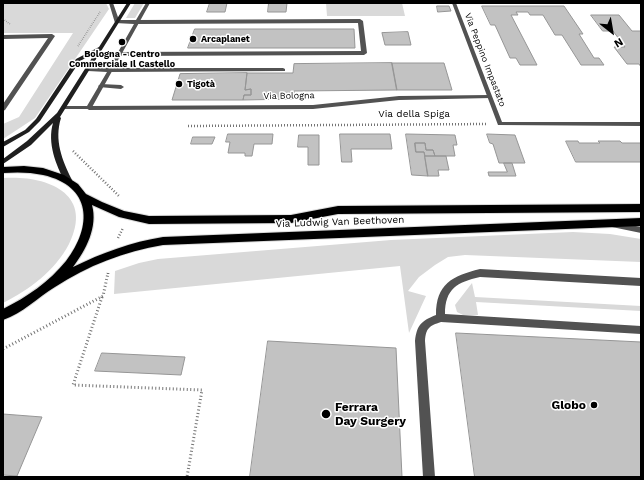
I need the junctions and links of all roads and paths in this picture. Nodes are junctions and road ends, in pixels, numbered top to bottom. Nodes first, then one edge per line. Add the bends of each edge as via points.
1 (111, 3) edge
2 (129, 3) edge
3 (148, 3) edge
4 (454, 3) edge
5 (117, 22) junction
6 (137, 22) junction
7 (3, 36) edge
8 (101, 48) junction
9 (119, 54) junction
10 (88, 69) junction
11 (110, 70) junction
12 (283, 70) dead end
13 (101, 86) junction
14 (121, 87) dead end
15 (490, 97) junction
16 (64, 108) junction
17 (88, 108) junction
18 (3, 109) edge
19 (59, 114) junction
20 (500, 124) junction
21 (641, 124) edge
22 (188, 126) dead end
23 (3, 145) edge
24 (71, 148) dead end
25 (3, 162) edge
26 (3, 170) edge
27 (68, 180) junction
28 (83, 196) junction
29 (120, 196) dead end
30 (641, 208) edge
31 (130, 217) junction
32 (641, 222) edge
33 (608, 223) junction
34 (641, 230) edge
35 (114, 252) junction
36 (641, 282) edge
37 (49, 285) junction
38 (103, 296) junction
39 (3, 315) edge
40 (441, 318) junction
41 (641, 330) edge
42 (3, 349) edge
43 (187, 477) edge
44 (429, 477) edge

1 - 5 street
2 - 5 street
3 - 6 street
4 - 15 street, Via Peppino Impastato
5 - 6 street
5 - 8 street
6 - 9 street
6 - 9 street via 360,21 364,53
7 - 18 street via 52,36
8 - 10 street
8 - 23 street via 78,60 38,120 27,131
9 - 11 street
10 - 11 street
10 - 16 street
11 - 12 street
11 - 13 street
13 - 14 street
13 - 17 street
15 - 17 street, Via Bologna via 399,98 313,107
15 - 20 street, Via Peppino Impastato
16 - 17 street, Via Bologna
16 - 19 street
19 - 25 street via 29,144
19 - 27 street via 54,132 55,146
20 - 21 street
20 - 22 path, Via della Spiga
24 - 29 path
26 - 27 main road via 39,170
27 - 28 main road
28 - 31 main road, Via Ludwig Van Beethoven via 108,210
28 - 37 main road via 88,207 89,219 82,244 72,261
30 - 31 main road, Via Ludwig Van Beethoven via 338,210 291,219 149,220
31 - 35 path via 119,234
32 - 33 main road, Via Ludwig Van Beethoven
33 - 34 street
33 - 35 main road, Via Ludwig Van Beethoven via 183,239 143,243
35 - 37 main road, Via Ludwig Van Beethoven
35 - 38 path
36 - 40 street via 480,273 462,277 449,285 440,307
37 - 39 main road
38 - 42 path
38 - 43 path via 73,385 202,390
40 - 41 street
40 - 44 street via 429,322 420,330

